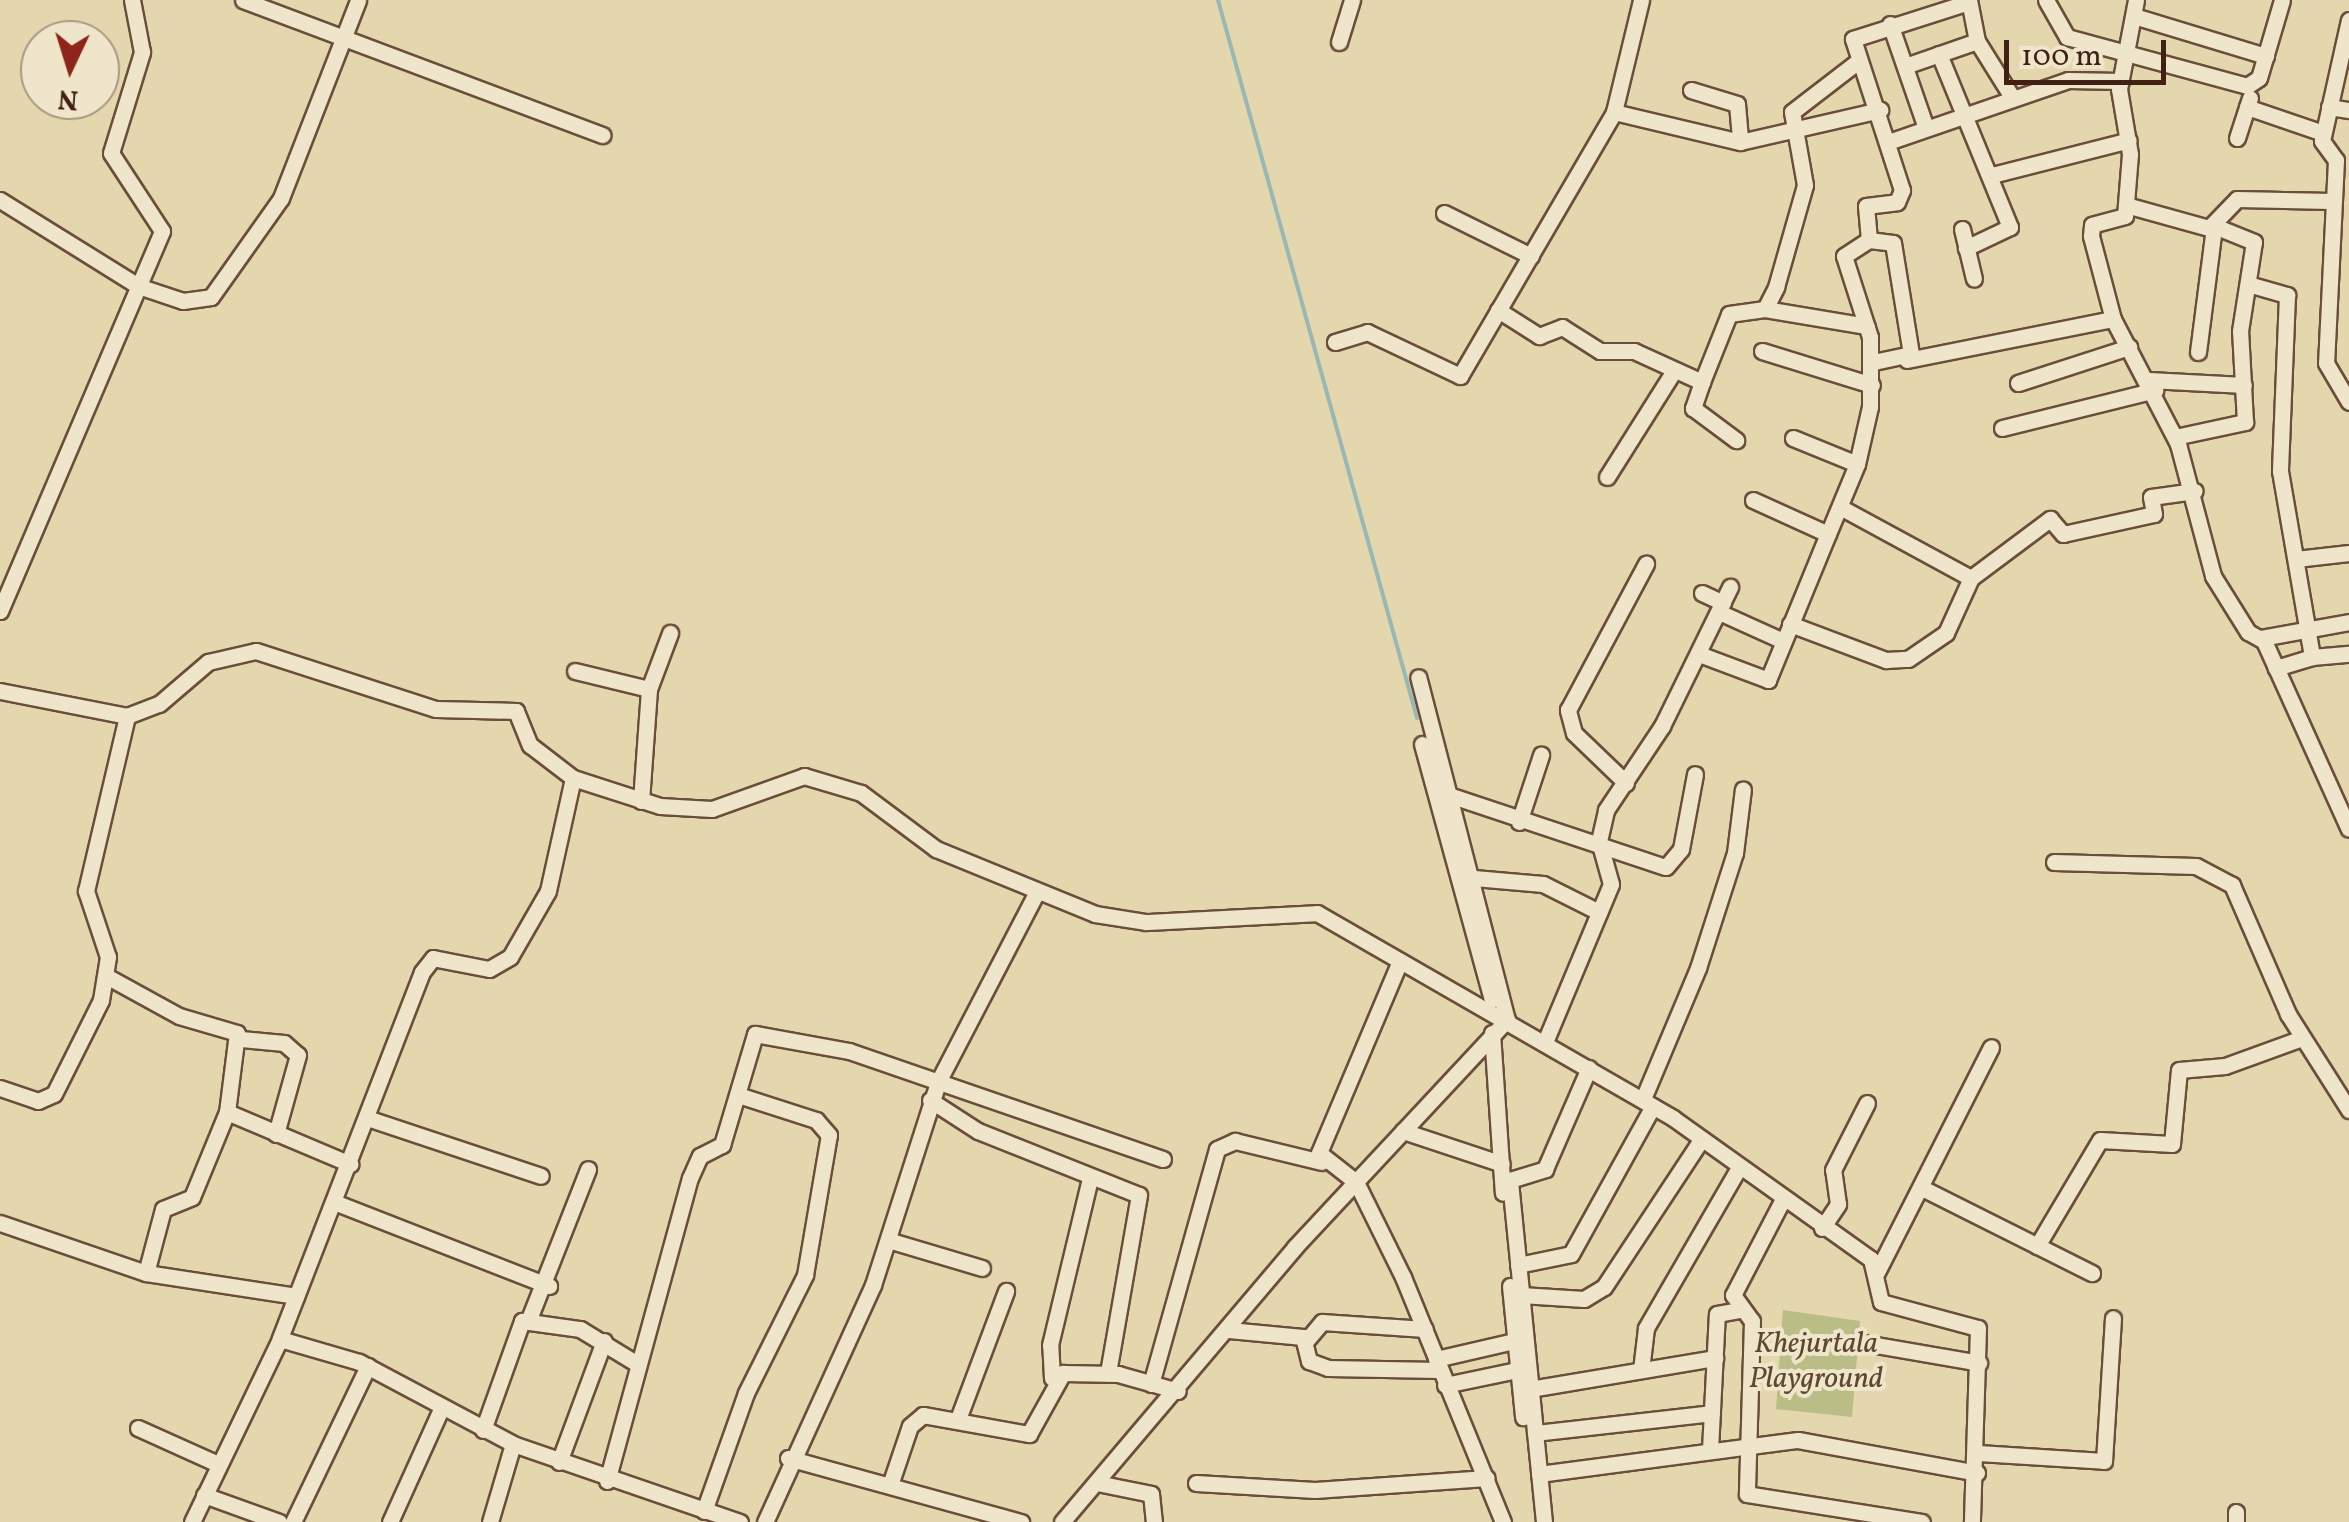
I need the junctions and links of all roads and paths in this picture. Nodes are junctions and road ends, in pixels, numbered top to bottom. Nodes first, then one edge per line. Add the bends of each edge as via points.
1 (132, 0) edge
2 (243, 0) edge
3 (358, 0) edge
4 (1352, 0) edge
5 (1641, 0) edge
6 (2046, 0) edge
7 (2282, 0) edge
8 (1969, 1) edge
9 (2135, 8) edge
10 (2349, 20) edge
11 (1890, 24) junction
12 (348, 40) junction
13 (1977, 40) junction
14 (1338, 42) dead end
15 (2130, 50) junction
16 (1939, 54) junction
17 (2266, 56) junction
18 (1858, 62) junction
19 (1905, 66) junction
20 (2121, 81) junction
21 (2254, 85) junction
22 (1691, 90) dead end
23 (2012, 97) junction
24 (2247, 107) junction
25 (2328, 107) junction
26 (1880, 110) junction
27 (2349, 110) edge
28 (1614, 112) junction
29 (1969, 112) junction
30 (1926, 128) junction
31 (1794, 132) junction
32 (2323, 134) junction
33 (602, 135) dead end
34 (2237, 138) dead end
35 (1892, 140) junction
36 (2129, 140) junction
37 (1740, 142) junction
38 (1992, 174) junction
39 (2342, 174) edge
40 (0, 200) edge
41 (2331, 201) junction
42 (2126, 205) junction
43 (1444, 213) dead end
44 (2216, 227) junction
45 (1962, 228) dead end
46 (2330, 230) junction
47 (2349, 232) edge
48 (1870, 240) junction
49 (1966, 248) junction
50 (1531, 256) junction
51 (1974, 279) dead end
52 (2248, 284) junction
53 (138, 286) junction
54 (1765, 309) junction
55 (1498, 310) junction
56 (2113, 319) junction
57 (1867, 326) junction
58 (1334, 342) dead end
59 (2129, 347) junction
60 (1762, 351) dead end
61 (2198, 352) dead end
62 (1907, 360) junction
63 (1873, 362) junction
64 (1673, 372) junction
65 (1702, 382) junction
66 (2018, 383) dead end
67 (2347, 384) edge
68 (1872, 385) junction
69 (2152, 385) junction
70 (2244, 385) junction
71 (2349, 402) edge
72 (2002, 428) dead end
73 (2176, 437) junction
74 (1792, 438) dead end
75 (1736, 440) dead end
76 (1857, 464) junction
77 (1607, 477) dead end
78 (2195, 492) junction
79 (1753, 500) dead end
80 (1840, 506) junction
81 (1828, 534) junction
82 (2349, 553) edge
83 (2296, 559) junction
84 (1646, 564) dead end
85 (1970, 578) junction
86 (1730, 587) dead end
87 (1702, 593) dead end
88 (1721, 608) junction
89 (0, 611) edge
90 (2349, 622) edge
91 (1790, 624) junction
92 (2310, 625) junction
93 (670, 633) dead end
94 (2261, 638) junction
95 (1781, 640) junction
96 (1699, 654) junction
97 (2349, 654) edge
98 (2312, 657) junction
99 (2276, 668) junction
100 (575, 671) dead end
101 (1418, 677) dead end
102 (649, 689) junction
103 (0, 690) edge
104 (126, 716) junction
105 (1422, 744) dead end
106 (1541, 755) dead end
107 (1695, 774) dead end
108 (573, 778) junction
109 (1626, 783) junction
110 (1744, 789) dead end
111 (1452, 796) junction
112 (641, 801) junction
113 (1519, 822) junction
114 (2349, 829) edge
115 (1600, 848) junction
116 (2054, 862) dead end
117 (1474, 878) junction
118 (1037, 892) junction
119 (1599, 912) junction
120 (1400, 961) junction
121 (108, 977) junction
122 (1502, 1017) junction
123 (1492, 1033) junction
124 (2302, 1038) junction
125 (241, 1039) junction
126 (1545, 1042) junction
127 (1992, 1048) dead end
128 (1589, 1068) junction
129 (939, 1080) junction
130 (0, 1088) edge
131 (738, 1095) junction
132 (930, 1100) junction
133 (1648, 1102) junction
134 (1866, 1102) dead end
135 (2349, 1110) edge
136 (228, 1112) junction
137 (367, 1118) junction
138 (1403, 1132) junction
139 (276, 1134) junction
140 (1701, 1140) junction
141 (1163, 1158) dead end
142 (1322, 1162) junction
143 (350, 1164) junction
144 (1502, 1164) junction
145 (588, 1169) dead end
146 (1738, 1169) junction
147 (541, 1176) dead end
148 (1090, 1178) junction
149 (1356, 1182) junction
150 (1924, 1189) junction
151 (334, 1202) junction
152 (1782, 1202) junction
153 (3, 1224) edge
154 (1822, 1228) junction
155 (888, 1240) junction
156 (0, 1244) edge
157 (2038, 1246) junction
158 (1518, 1264) junction
159 (982, 1268) dead end
160 (1877, 1272) junction
161 (146, 1273) junction
162 (2092, 1274) dead end
163 (549, 1286) junction
164 (1006, 1291) dead end
165 (1521, 1295) junction
166 (296, 1296) junction
167 (1739, 1310) junction
168 (2113, 1318) dead end
169 (529, 1319) junction
170 (1425, 1328) junction
171 (1229, 1330) junction
172 (280, 1339) junction
173 (1306, 1340) junction
174 (1514, 1340) junction
175 (604, 1341) junction
176 (1858, 1342) dead end
177 (1715, 1358) junction
178 (636, 1362) junction
179 (1979, 1363) junction
180 (368, 1366) junction
181 (1517, 1370) junction
182 (1640, 1370) junction
183 (1440, 1371) junction
184 (1108, 1373) junction
185 (1052, 1378) junction
186 (1151, 1384) junction
187 (1178, 1390) junction
188 (1530, 1390) junction
189 (441, 1409) junction
190 (1712, 1413) junction
191 (958, 1419) junction
192 (138, 1428) dead end
193 (482, 1430) junction
194 (1534, 1433) junction
195 (512, 1444) junction
196 (1710, 1450) junction
197 (1746, 1450) junction
198 (1978, 1453) junction
199 (788, 1458) junction
200 (558, 1462) junction
201 (218, 1464) junction
202 (1977, 1473) junction
203 (1539, 1474) junction
204 (1487, 1478) junction
205 (607, 1481) junction
206 (1096, 1483) junction
207 (1196, 1483) dead end
208 (890, 1485) junction
209 (204, 1495) junction
210 (704, 1512) junction
211 (720, 1519) edge
212 (192, 1522) edge
213 (279, 1522) edge
214 (293, 1522) edge
215 (390, 1522) edge
216 (490, 1522) edge
217 (740, 1522) edge
218 (764, 1522) edge
219 (1021, 1522) edge
220 (1062, 1522) edge
221 (1154, 1522) edge
222 (1503, 1522) edge
223 (1534, 1522) edge
224 (1544, 1522) edge
225 (1922, 1522) edge
226 (1972, 1522) edge

1 - 53 street via 142,52 112,153 162,231
2 - 12 street
3 - 12 street
4 - 14 street
5 - 28 street
6 - 15 street via 2066,38
7 - 17 street
8 - 11 street
8 - 13 street
9 - 15 street
9 - 17 street
10 - 25 street
11 - 18 street via 1854,36
11 - 19 street
12 - 33 street
12 - 53 street via 281,198 220,290 183,301
13 - 16 street
13 - 23 street
15 - 20 street
15 - 21 street
16 - 19 street
16 - 29 street
17 - 21 street
18 - 26 street
18 - 31 street via 1794,109
19 - 30 street
20 - 23 street via 2068,80
20 - 36 street
21 - 24 street
22 - 37 street via 1737,104
23 - 29 street
24 - 32 street
24 - 34 street
25 - 27 street
25 - 32 street
26 - 31 street
26 - 35 street
28 - 37 street
28 - 50 street
29 - 30 street
29 - 38 street
30 - 35 street
31 - 37 street
31 - 54 street via 1805,186
32 - 39 street
35 - 48 street via 1901,198 1866,206
36 - 38 street
36 - 42 street
38 - 49 street via 2010,231
39 - 41 street
40 - 53 street
41 - 44 street via 2237,200
41 - 46 street
42 - 44 street
42 - 56 street via 2124,220 2090,230
43 - 50 street
44 - 52 street via 2254,242
44 - 61 street
45 - 49 street
46 - 47 street
46 - 67 street via 2326,363 2332,382
48 - 57 street via 1844,256
48 - 62 street via 1893,243
49 - 51 street
50 - 55 street
52 - 70 street
52 - 83 street via 2286,290 2280,471
53 - 89 street
54 - 57 street
54 - 65 street via 1731,311
55 - 58 street via 1457,378 1368,332
55 - 64 street via 1539,336 1562,327 1600,351 1634,351
56 - 59 street
56 - 62 street
57 - 63 street
59 - 66 street
59 - 69 street
60 - 68 street
62 - 63 street
63 - 68 street
64 - 65 street
64 - 77 street
65 - 75 street via 1693,408
67 - 71 street
68 - 76 street
69 - 70 street
69 - 72 street
69 - 73 street
70 - 73 street via 2242,425
73 - 78 street
74 - 76 street
76 - 80 street
78 - 85 street via 2152,497 2154,514 2062,534 2050,519
78 - 94 street via 2213,576
79 - 81 street
80 - 81 street
80 - 85 street
81 - 91 street
82 - 83 street
83 - 92 street
84 - 109 street via 1568,710 1574,732
85 - 91 street via 1946,633 1908,659 1886,660
86 - 88 street
87 - 88 street
88 - 95 street
88 - 96 street
90 - 92 street
91 - 95 street
92 - 94 street
92 - 98 street
93 - 102 street
94 - 99 street
95 - 96 street via 1768,680
96 - 109 street
97 - 98 street
98 - 99 street
99 - 114 street
100 - 102 street
101 - 111 street
102 - 112 street
103 - 104 street
104 - 108 street via 159,704 208,662 256,650 436,709 516,711 530,745
104 - 121 street via 86,892
105 - 122 street
106 - 113 street
107 - 115 street via 1672,865 1646,866
108 - 112 street
108 - 137 street via 555,826 551,880 517,947 497,968 429,961
109 - 115 street via 1606,810
110 - 133 street via 1735,854
111 - 113 street
111 - 117 street
112 - 118 street via 712,809 788,777 823,780 861,792 936,849
113 - 115 street
115 - 119 street via 1613,876
116 - 124 street via 2181,864 2222,876 2244,905
117 - 119 street via 1542,884
117 - 122 street
118 - 120 street via 1146,922 1316,914
118 - 129 street
119 - 126 street
120 - 122 street
120 - 142 street via 1323,1132
121 - 125 street
121 - 130 street via 54,1094 38,1101
122 - 123 street
122 - 126 street
123 - 138 street
123 - 144 street
124 - 135 street
124 - 157 street via 2225,1066 2179,1070 2172,1144 2100,1140
125 - 136 street
125 - 139 street via 284,1043 298,1056
126 - 128 street
127 - 150 street
128 - 133 street
128 - 158 street via 1545,1169 1510,1180
129 - 131 street via 762,1032 751,1040
129 - 132 street
129 - 141 street
131 - 178 street via 722,1145 696,1163
131 - 210 street via 816,1120 829,1135 804,1276 746,1393
132 - 148 street via 978,1132
132 - 155 street
133 - 140 street
133 - 158 street via 1570,1254
134 - 154 street via 1833,1170 1840,1197
136 - 139 street
136 - 161 street via 192,1197 163,1209
137 - 143 street
137 - 147 street
138 - 144 street
138 - 149 street
139 - 143 street
140 - 146 street
140 - 165 street via 1604,1286 1584,1299
142 - 149 street
142 - 186 street via 1235,1142 1217,1149 1192,1213
143 - 151 street
144 - 174 street
145 - 163 street
146 - 152 street
146 - 182 street via 1646,1328
148 - 184 street via 1141,1200
148 - 185 street via 1050,1346
149 - 170 street
149 - 171 street
150 - 157 street
150 - 160 street
151 - 163 street
151 - 166 street
152 - 154 street
152 - 167 street via 1735,1287
153 - 156 street
153 - 161 street
154 - 160 street
155 - 159 street
155 - 199 street
157 - 162 street
158 - 165 street
160 - 179 street via 1880,1302 1978,1328
161 - 166 street
163 - 169 street
164 - 191 street
165 - 188 street
166 - 172 street
167 - 177 street via 1717,1314
167 - 197 street via 1752,1321
168 - 198 street via 2104,1461
169 - 175 street
169 - 193 street via 516,1327
170 - 173 street via 1322,1322
170 - 183 street
171 - 173 street
171 - 187 street
172 - 180 street
172 - 201 street
173 - 183 street via 1316,1365
174 - 181 street
174 - 183 street
175 - 178 street
175 - 200 street
176 - 179 street
177 - 182 street
177 - 190 street
178 - 205 street
179 - 198 street
180 - 189 street
180 - 214 street
181 - 183 street
181 - 223 street
182 - 188 street
183 - 204 street
184 - 185 street
184 - 186 street
185 - 191 street via 1036,1433
186 - 187 street
187 - 206 street
188 - 194 street
189 - 193 street
189 - 215 street
190 - 194 street
190 - 196 street
191 - 208 street via 916,1419
192 - 201 street
193 - 195 street
194 - 203 street
195 - 200 street
195 - 216 street
196 - 197 street
196 - 203 street
197 - 202 street via 1798,1440
197 - 225 street via 1745,1488 1755,1498
198 - 202 street
199 - 208 street
199 - 218 street
200 - 205 street
201 - 209 street
202 - 226 street
203 - 224 street
204 - 207 street via 1314,1490
204 - 222 street
205 - 210 street
206 - 220 street
206 - 221 street via 1150,1494
208 - 219 street
209 - 212 street
209 - 213 street
210 - 211 street
211 - 217 street

